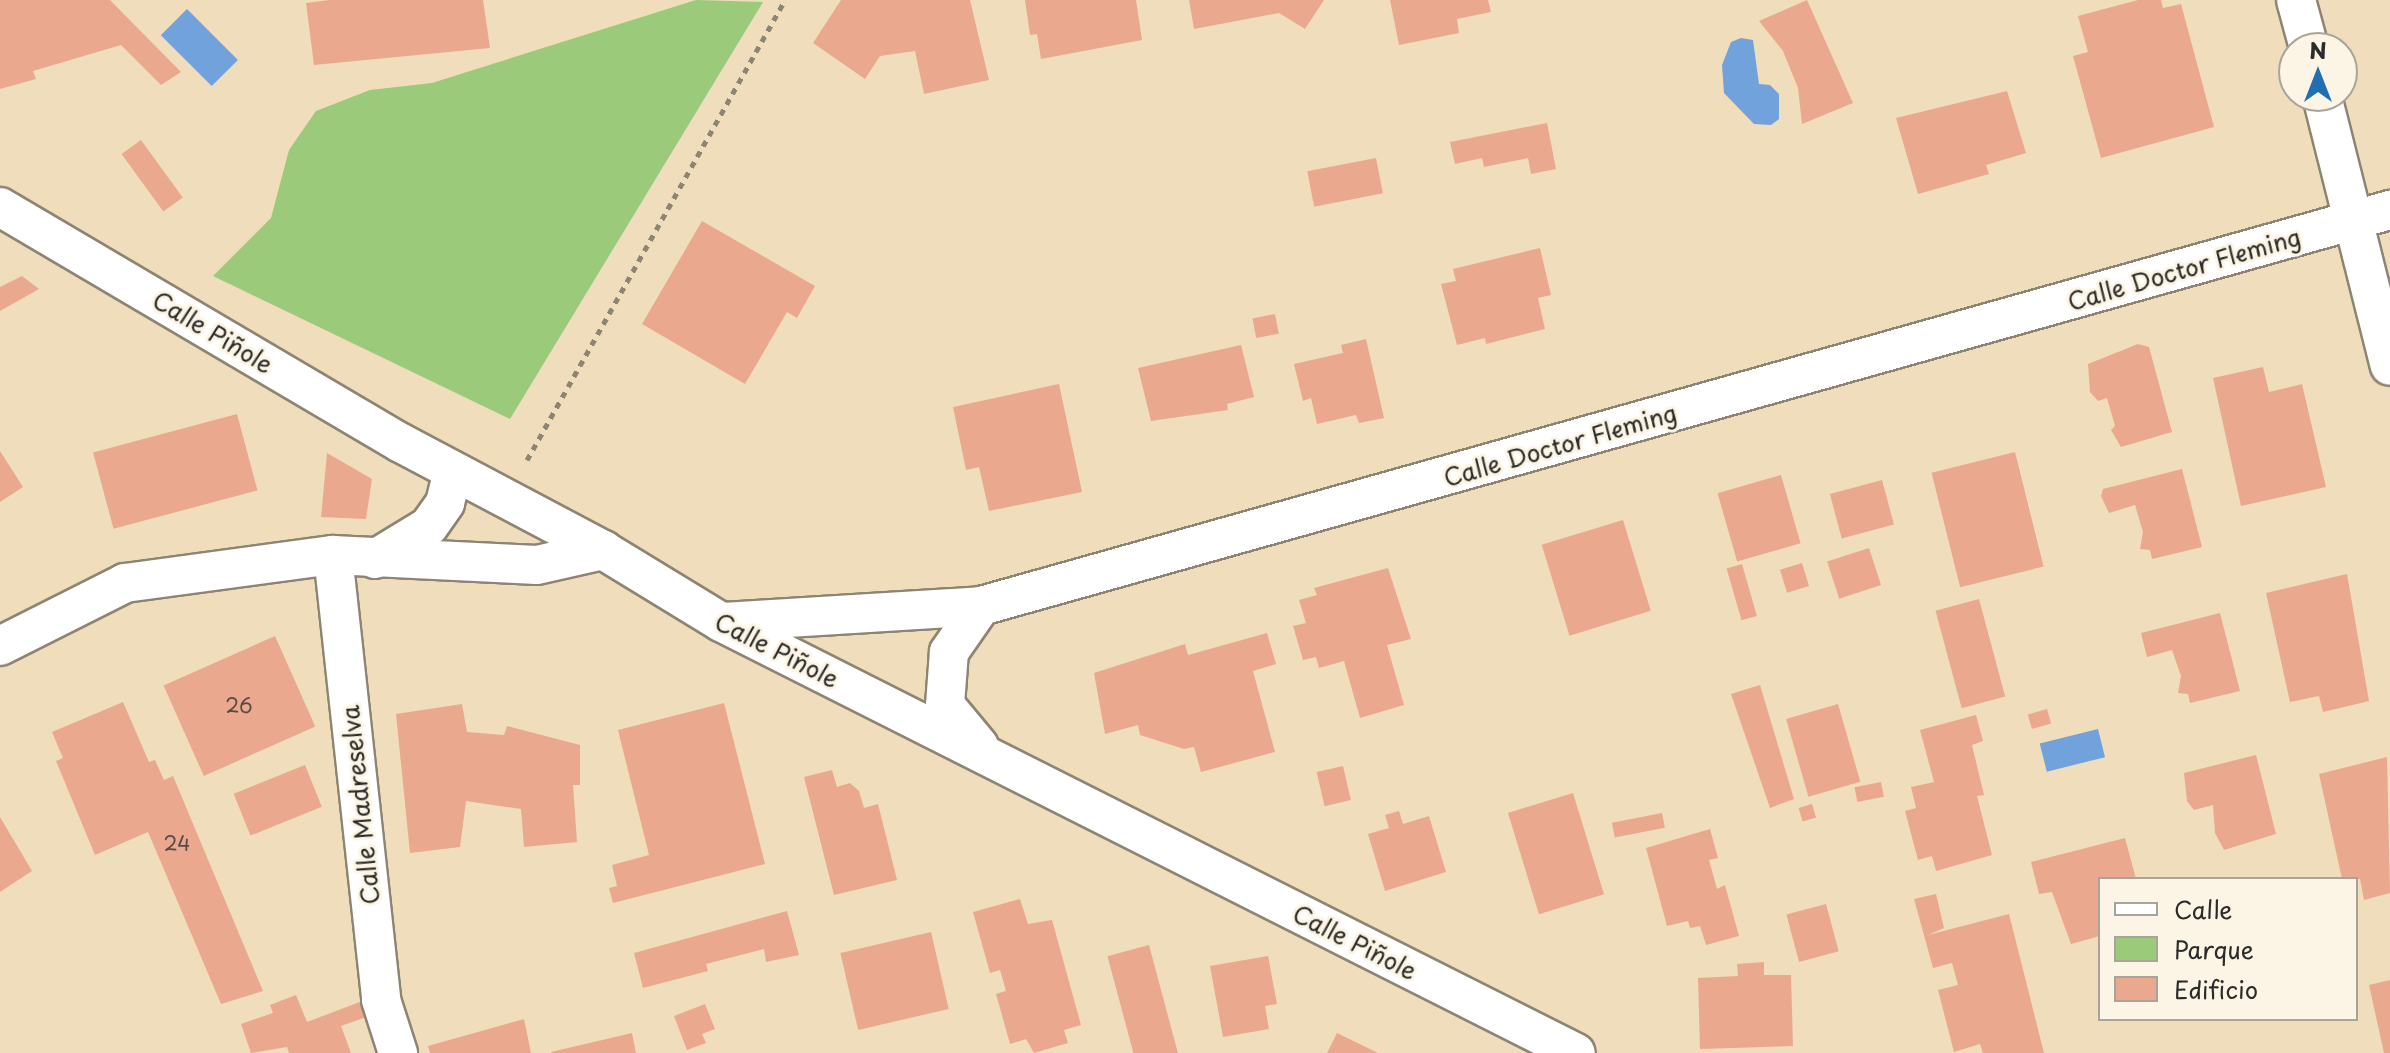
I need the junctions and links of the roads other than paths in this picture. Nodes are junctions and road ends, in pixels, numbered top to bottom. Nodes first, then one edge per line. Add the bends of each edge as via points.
1 (2296, 0) edge
2 (2305, 32) edge
3 (2329, 112) edge
4 (0, 207) edge
5 (2373, 214) edge
6 (2390, 366) edge
7 (453, 472) junction
8 (603, 550) junction
9 (333, 555) junction
10 (375, 559) junction
11 (981, 606) junction
12 (721, 622) junction
13 (0, 646) edge
14 (988, 757) junction
15 (398, 1053) edge
16 (1576, 1053) edge

1 - 2 street
3 - 5 street
4 - 7 street, Calle Piñole
5 - 6 street
5 - 11 street, Calle Doctor Fleming
7 - 8 street, Calle Piñole
7 - 10 street via 445,503 429,526
8 - 10 street via 537,565
8 - 12 street, Calle Piñole
9 - 10 street
9 - 13 street via 125,583
9 - 15 street, Calle Madreselva via 381,1000
11 - 12 street, Calle Doctor Fleming
11 - 14 street via 949,652 945,705
12 - 14 street, Calle Piñole
14 - 16 street, Calle Piñole

